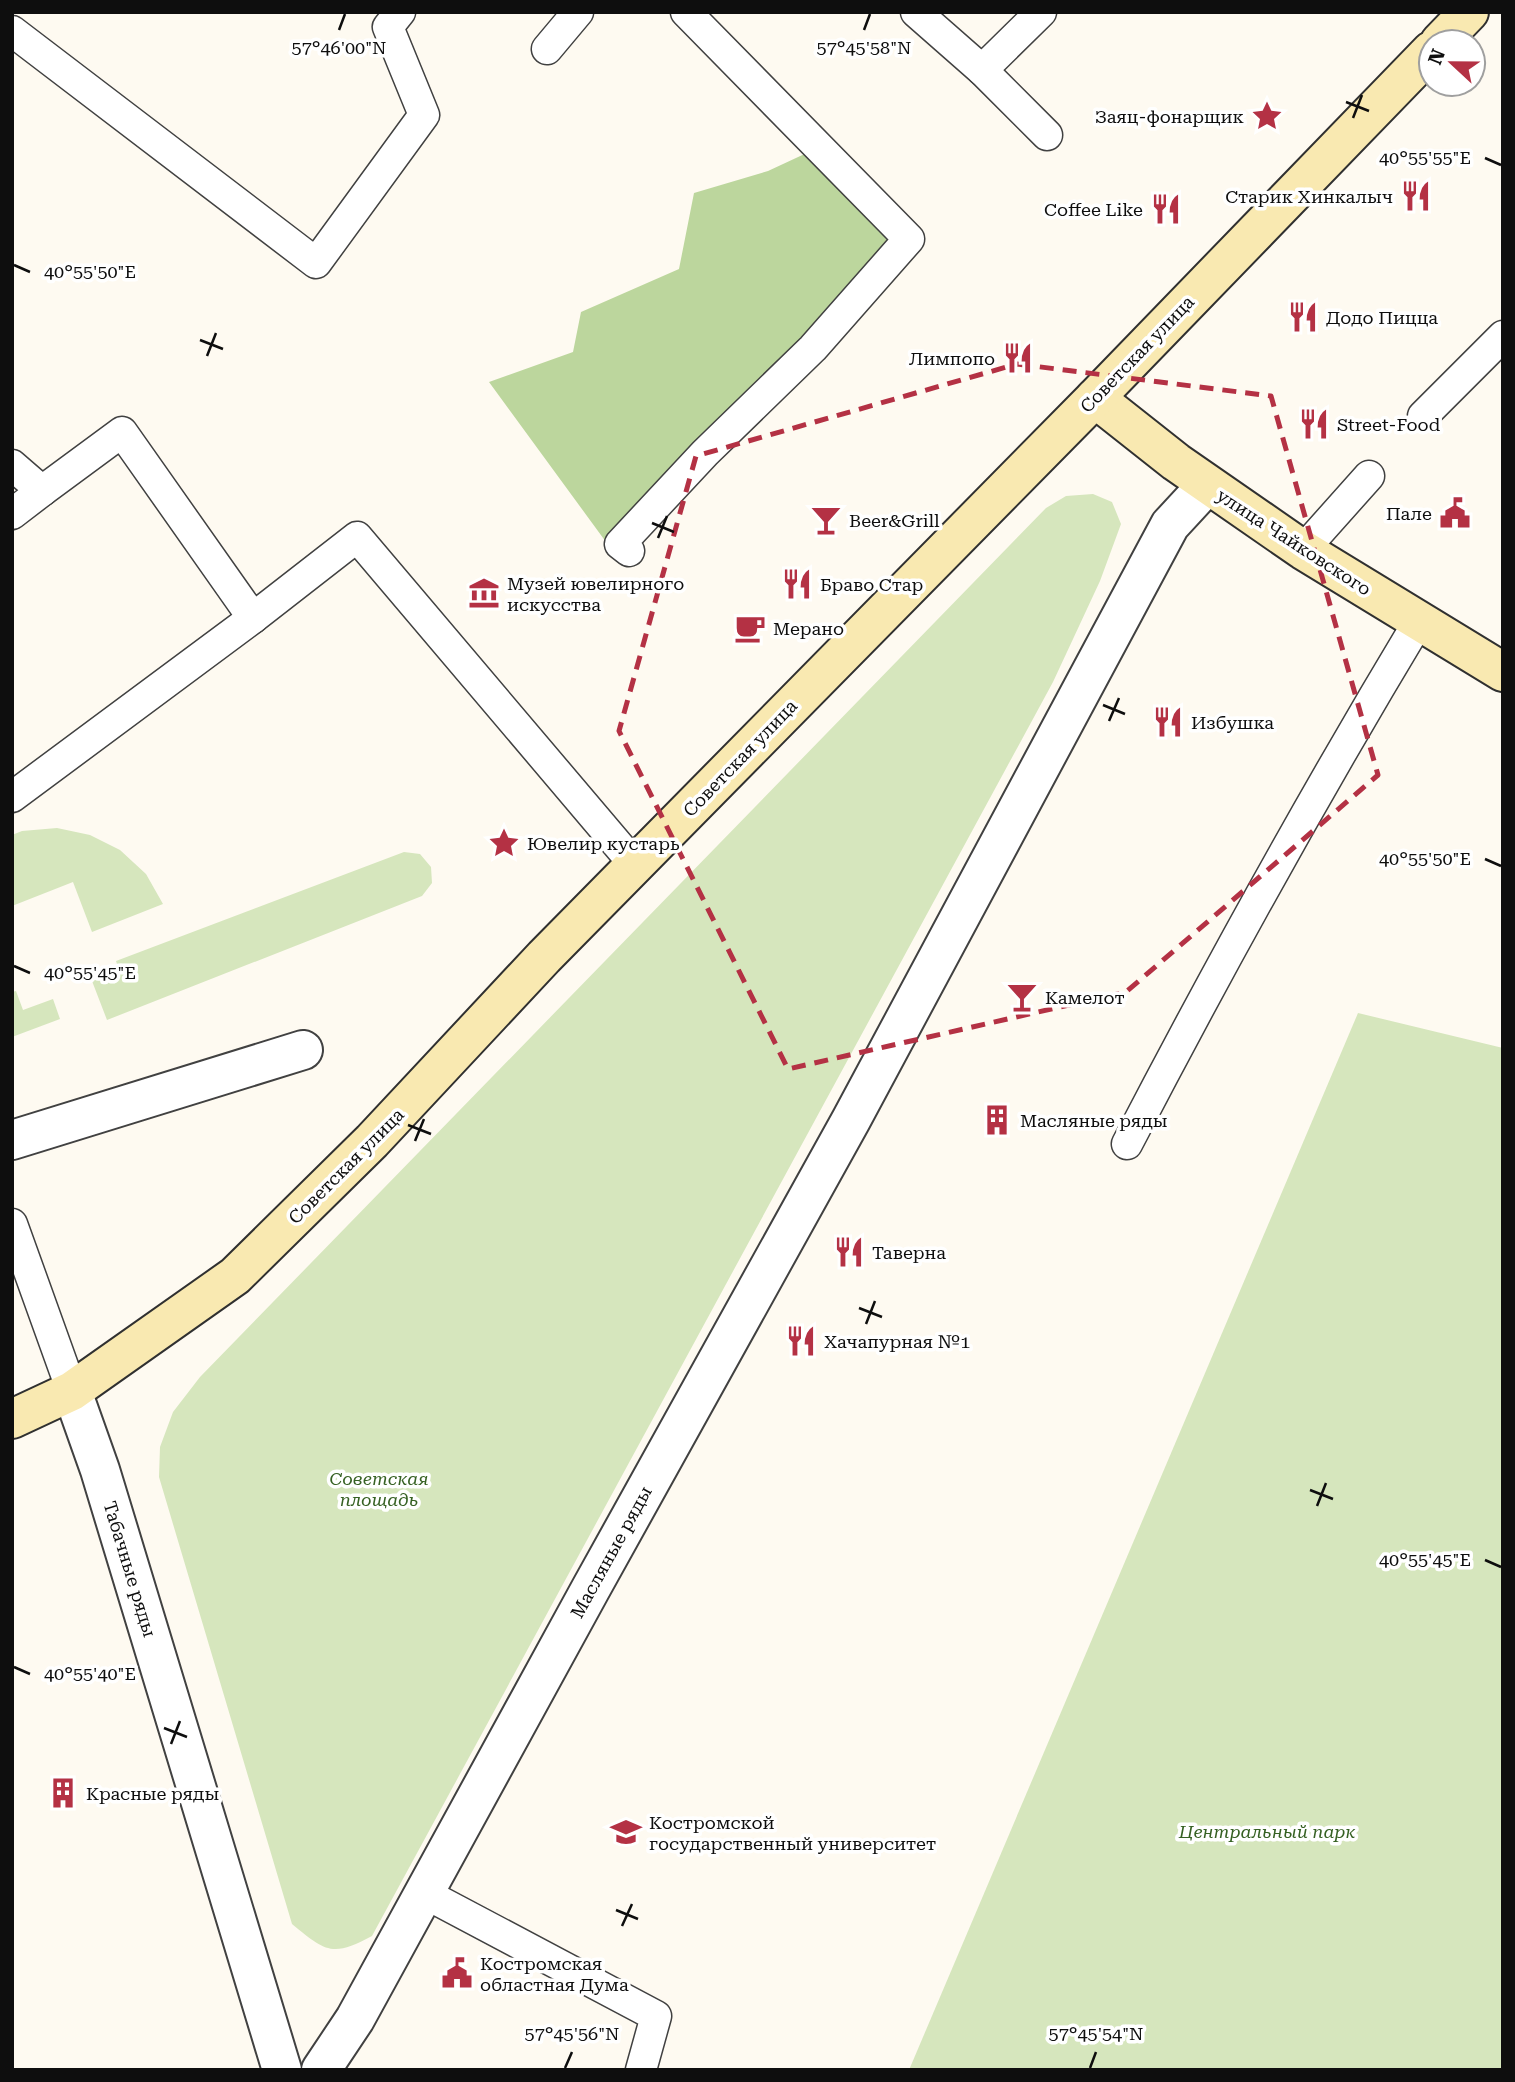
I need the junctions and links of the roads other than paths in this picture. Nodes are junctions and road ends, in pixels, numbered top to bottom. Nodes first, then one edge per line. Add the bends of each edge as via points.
1 (400, 12) edge
2 (578, 12) edge
3 (686, 12) edge
4 (916, 12) edge
5 (1041, 12) edge
6 (1469, 12) edge
7 (1454, 28) edge
8 (12, 31) edge
9 (547, 49) dead end
10 (1417, 65) edge
11 (982, 70) junction
12 (1047, 135) dead end
13 (1503, 336) edge
14 (1095, 398) junction
15 (1423, 416) dead end
16 (12, 465) edge
17 (1368, 476) dead end
18 (1207, 485) junction
19 (42, 491) junction
20 (12, 514) edge
21 (1303, 550) junction
22 (629, 551) dead end
23 (253, 618) junction
24 (1419, 621) junction
25 (1503, 672) edge
26 (12, 797) edge
27 (635, 865) junction
28 (303, 1050) dead end
29 (12, 1140) edge
30 (1127, 1144) dead end
31 (12, 1224) edge
32 (72, 1391) junction
33 (12, 1419) edge
34 (424, 1893) junction
35 (282, 2070) edge
36 (321, 2070) edge
37 (641, 2070) edge

1 - 8 lane via 388,27 424,115 316,263
2 - 9 lane
3 - 22 lane via 909,239 813,348 620,544
4 - 11 lane
5 - 11 lane
6 - 7 main road
10 - 14 main road, Советская улица
11 - 12 lane
13 - 15 lane
14 - 18 main road, улица Чайковского
14 - 27 main road, Советская улица
16 - 19 lane
17 - 21 lane
18 - 21 main road, улица Чайковского
18 - 34 street, Масляные ряды via 1170,525 851,1120
19 - 20 lane
19 - 23 lane via 122,432
21 - 24 main road, улица Чайковского
23 - 26 lane
23 - 27 lane via 357,537
24 - 25 main road, улица Чайковского
24 - 30 lane via 1272,874
27 - 32 main road, Советская улица via 372,1141 235,1276
28 - 29 street
31 - 32 lane
32 - 33 main road, Советская улица
32 - 35 street, Табачные ряды
34 - 36 street, Масляные ряды via 355,2019
34 - 37 lane via 656,2016

